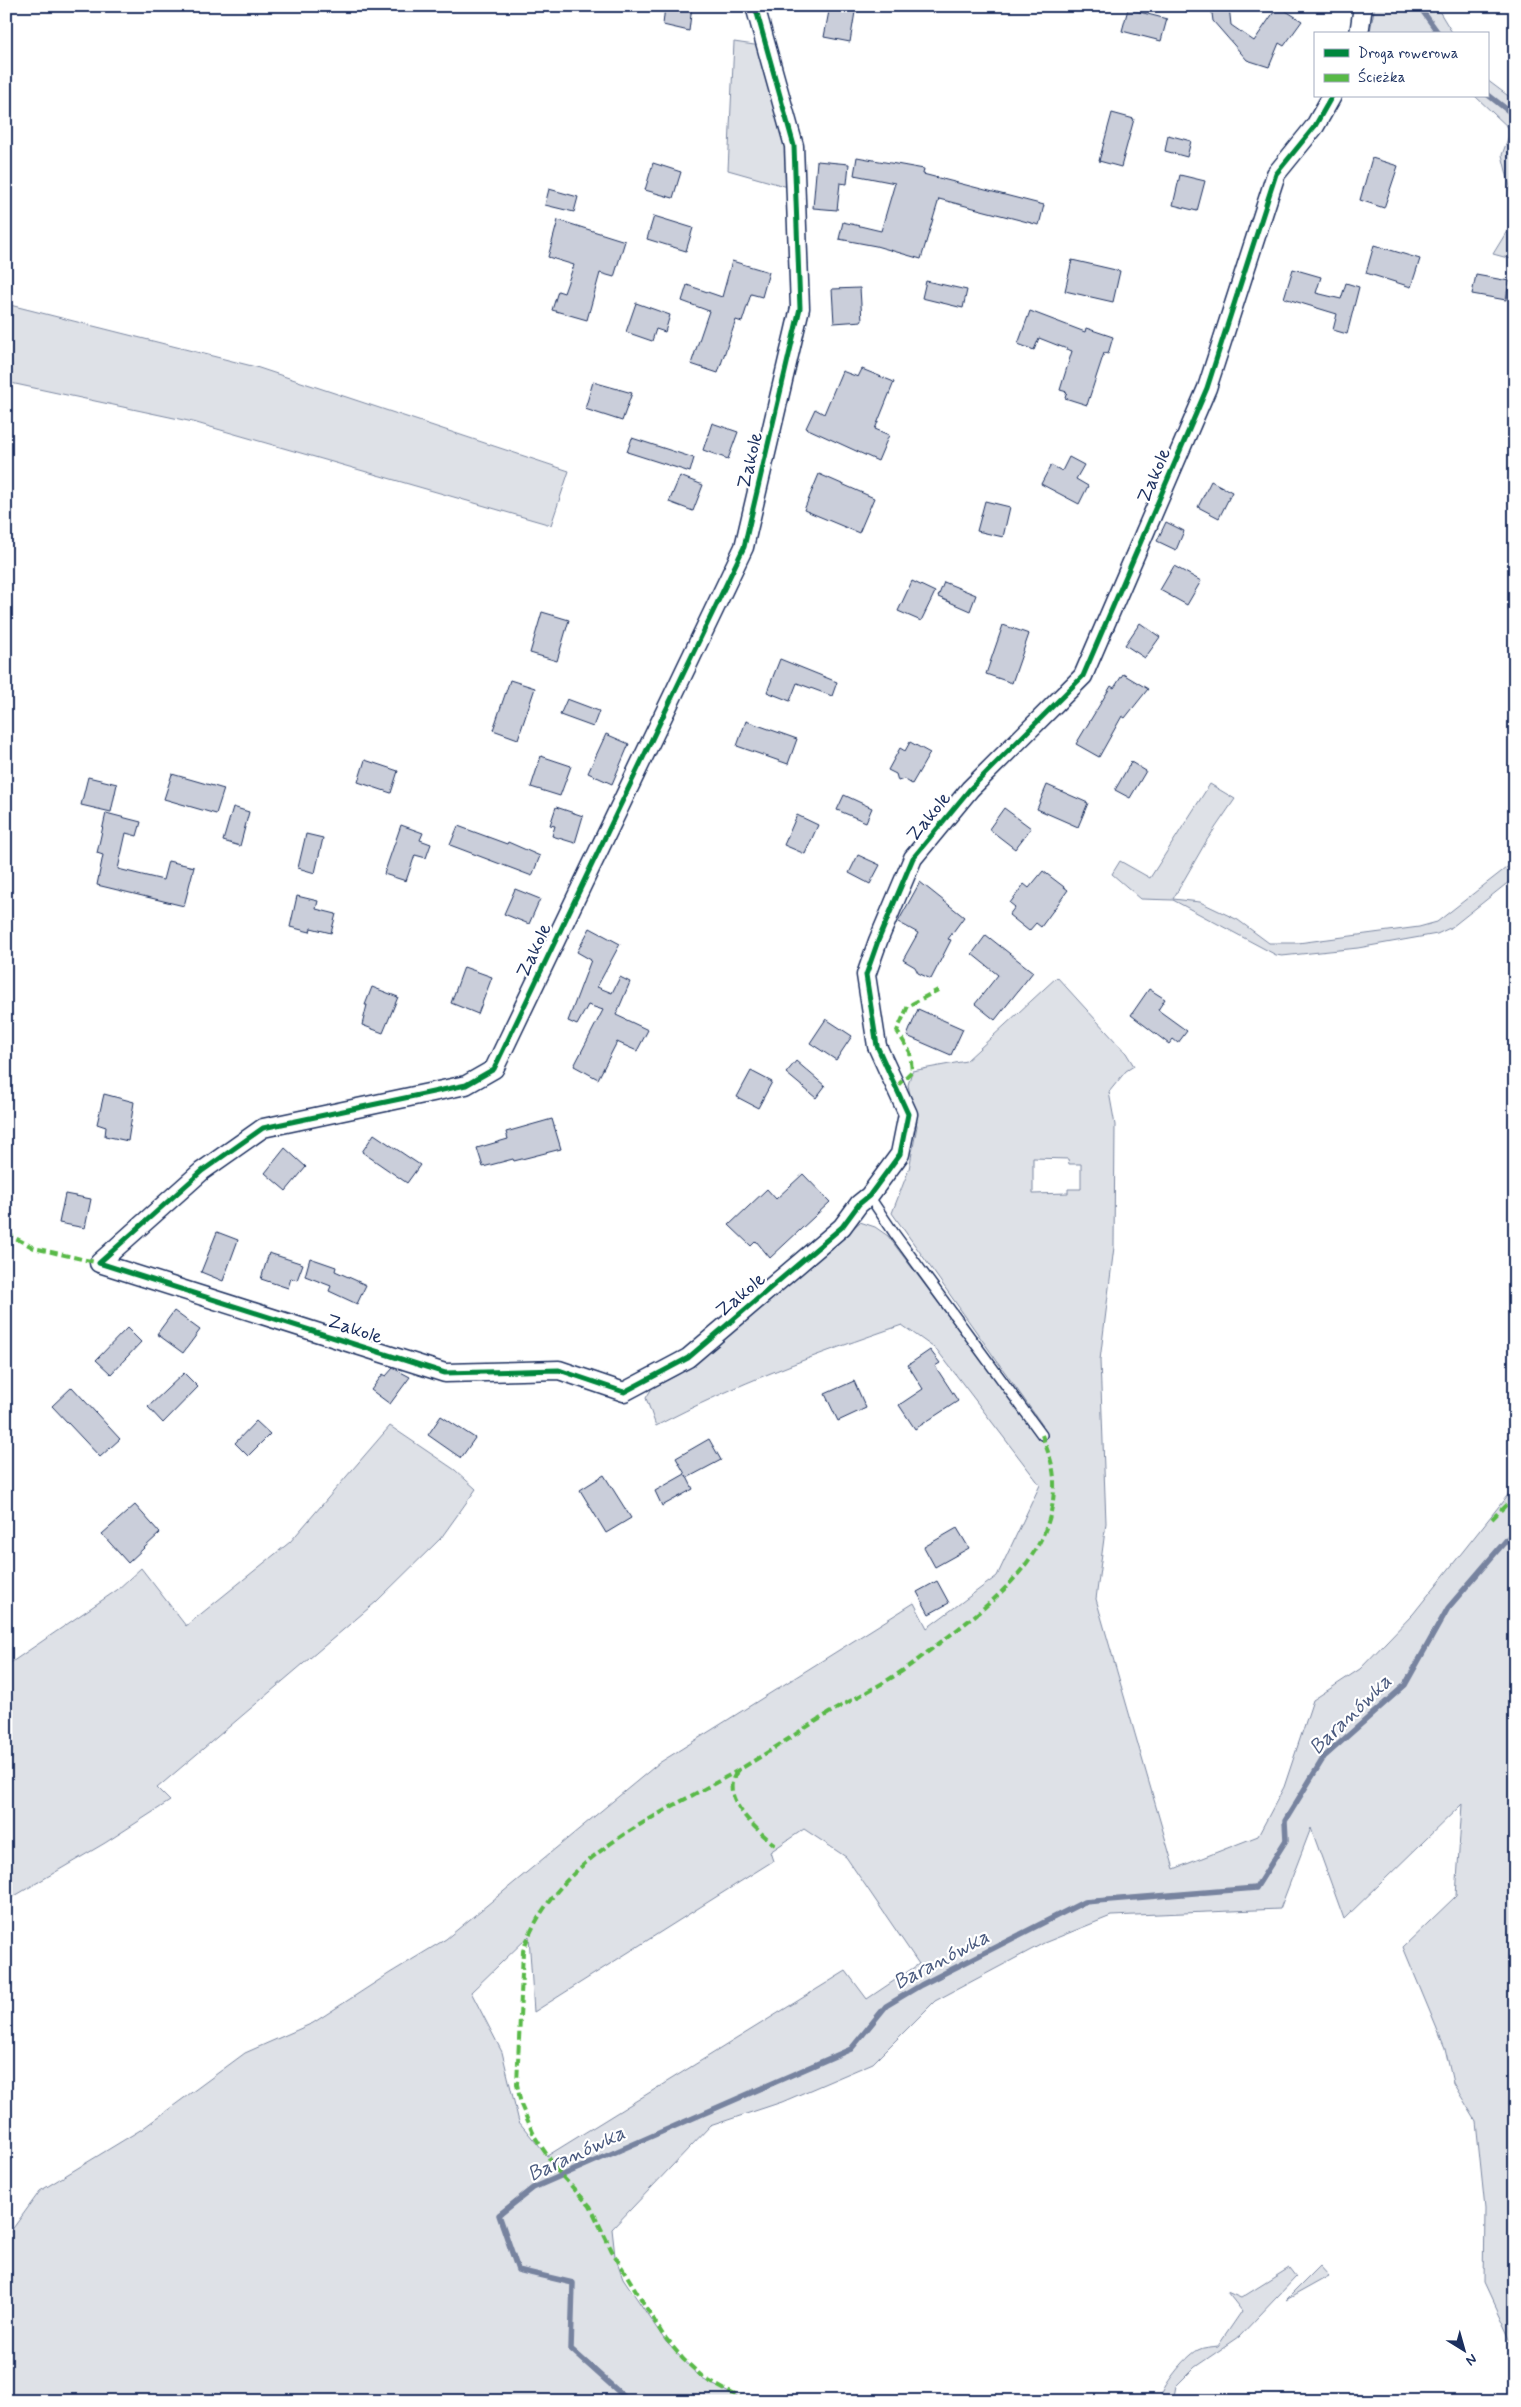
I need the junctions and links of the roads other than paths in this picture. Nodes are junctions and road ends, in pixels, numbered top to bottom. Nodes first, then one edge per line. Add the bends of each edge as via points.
1 (755, 6) edge
2 (1363, 6) edge
3 (1359, 32) edge
4 (1331, 98) edge
5 (869, 1196) junction
6 (1042, 1436) dead end

1 - 5 street, Zakole via 794,146 800,308 744,547 494,1069 466,1085 264,1128 202,1170 99,1263 445,1373 559,1370 624,1392 688,1358 842,1227
2 - 3 street
4 - 5 street, Zakole via 1314,126 1276,174 1208,388 1083,676 970,789 913,858 878,940 866,975 877,1046 908,1114 900,1154
5 - 6 lane

